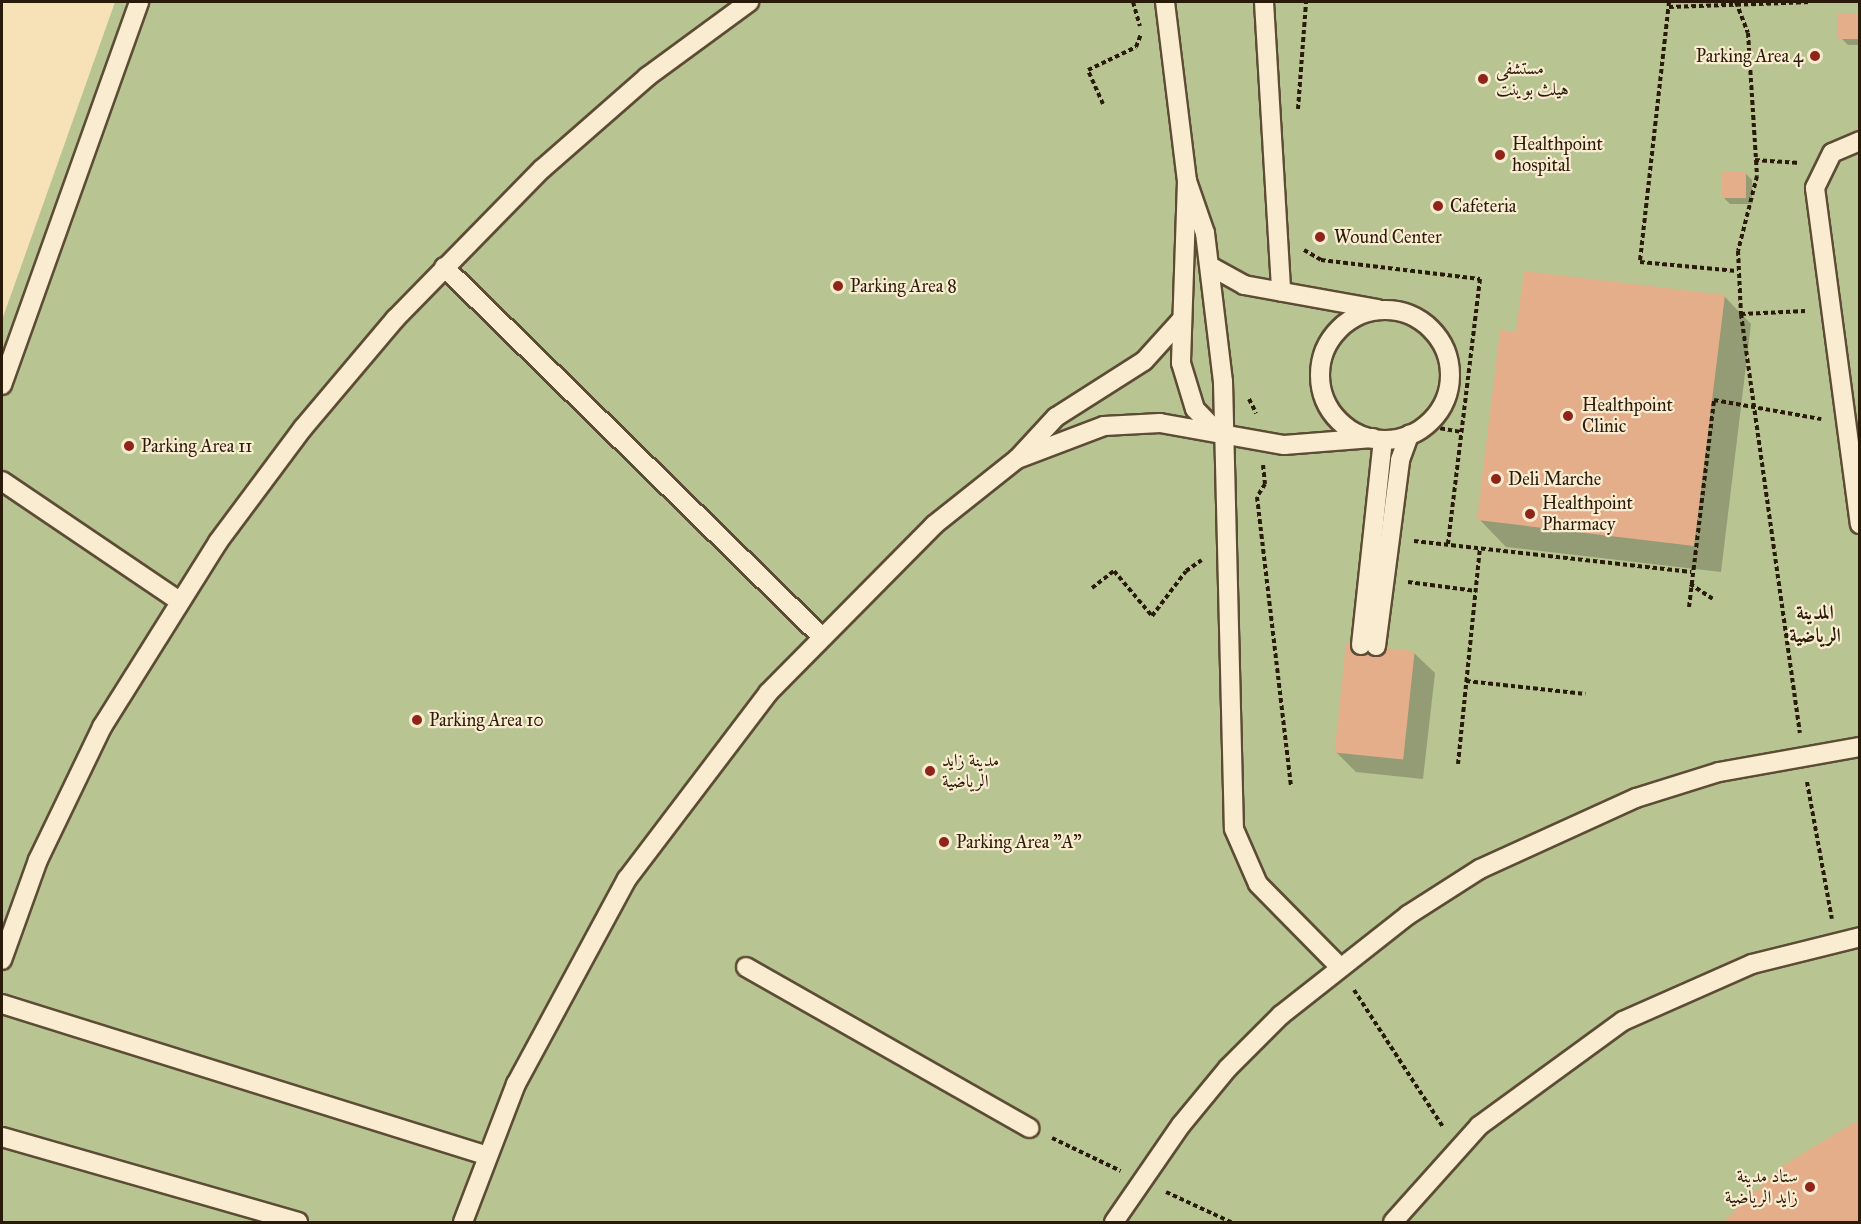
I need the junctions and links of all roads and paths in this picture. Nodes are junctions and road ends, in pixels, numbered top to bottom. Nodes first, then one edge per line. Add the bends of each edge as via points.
1 (139, 2) edge
2 (749, 2) edge
3 (1133, 2) edge
4 (1165, 2) edge
5 (1264, 2) edge
6 (1306, 2) edge
7 (1811, 2) edge
8 (1737, 3) edge
9 (1669, 4) edge
10 (1103, 104) dead end
11 (1298, 115) dead end
12 (1860, 141) edge
13 (1755, 160) junction
14 (1822, 164) junction
15 (1187, 181) junction
16 (1299, 244) dead end
17 (1210, 266) junction
18 (444, 267) junction
19 (1737, 271) junction
20 (1281, 292) junction
21 (1832, 309) junction
22 (1386, 310) junction
23 (1741, 314) junction
24 (1181, 320) junction
25 (2, 385) edge
26 (1753, 407) junction
27 (1846, 423) junction
28 (1426, 425) junction
29 (1461, 432) junction
30 (1409, 435) junction
31 (1222, 436) junction
32 (1378, 439) junction
33 (1017, 459) junction
34 (2, 481) edge
35 (1860, 524) edge
36 (1448, 545) junction
37 (1480, 548) junction
38 (1411, 551) dead end
39 (1263, 556) dead end
40 (1226, 558) junction
41 (1409, 572) dead end
42 (1691, 572) junction
43 (1689, 583) junction
44 (1092, 588) dead end
45 (1476, 591) junction
46 (1713, 599) dead end
47 (179, 601) junction
48 (1689, 607) dead end
49 (821, 636) junction
50 (1466, 681) junction
51 (1585, 694) dead end
52 (1860, 747) edge
53 (1803, 755) junction
54 (1458, 764) dead end
55 (1860, 937) edge
56 (1836, 941) junction
57 (2, 960) edge
58 (1339, 966) junction
59 (746, 967) dead end
60 (2, 1004) edge
61 (1029, 1128) dead end
62 (2, 1137) edge
63 (1457, 1147) junction
64 (485, 1155) junction
65 (298, 1222) edge
66 (463, 1222) edge
67 (1114, 1222) edge
68 (1393, 1222) edge

1 - 25 lane
2 - 18 lane via 593,122
3 - 10 path via 1140,42 1088,70
4 - 15 lane
5 - 20 lane
6 - 11 path
7 - 8 path
8 - 9 path
8 - 13 path via 1748,33
9 - 19 path via 1640,262
12 - 14 lane via 1838,149
13 - 14 path
13 - 19 path via 1754,193 1742,231
14 - 21 lane via 1815,188
15 - 17 lane
15 - 24 lane
16 - 29 path via 1322,260 1480,279
17 - 20 lane via 1236,282
17 - 31 lane via 1222,373
18 - 47 lane via 303,428
18 - 49 lane
19 - 23 path
20 - 22 lane
21 - 23 path
21 - 27 lane
22 - 28 lane via 1423,322 1446,353 1447,393
22 - 32 lane via 1349,320 1335,333 1320,368 1327,406 1354,432
23 - 26 path
24 - 31 lane via 1181,363 1188,394 1205,422
24 - 33 lane via 1144,361 1041,429
26 - 27 path
26 - 42 path via 1714,400
26 - 53 path
27 - 35 lane
28 - 29 path
28 - 30 lane
29 - 36 path
30 - 32 lane
30 - 32 lane via 1400,460 1368,646
31 - 32 lane via 1314,446
31 - 33 lane via 1160,423 1104,426
31 - 40 lane
33 - 49 lane via 895,560
34 - 47 lane
36 - 37 path
36 - 38 path via 1412,541
37 - 42 path
37 - 45 path
39 - 40 path
40 - 44 path via 1194,564 1152,616 1114,571
40 - 58 lane via 1234,829 1258,884
41 - 45 path via 1408,582
42 - 43 path
43 - 46 path
43 - 48 path
45 - 50 path
47 - 57 lane via 68,793
49 - 64 lane via 718,753 627,879 549,1014
50 - 51 path
50 - 54 path
52 - 53 lane
53 - 56 path
53 - 58 lane via 1719,772 1557,830 1480,869
55 - 56 lane
56 - 63 lane via 1752,964 1649,1007 1526,1087
58 - 63 path
58 - 67 lane via 1228,1068 1180,1125
59 - 61 lane
60 - 64 lane
62 - 65 lane
63 - 68 lane
64 - 66 lane

